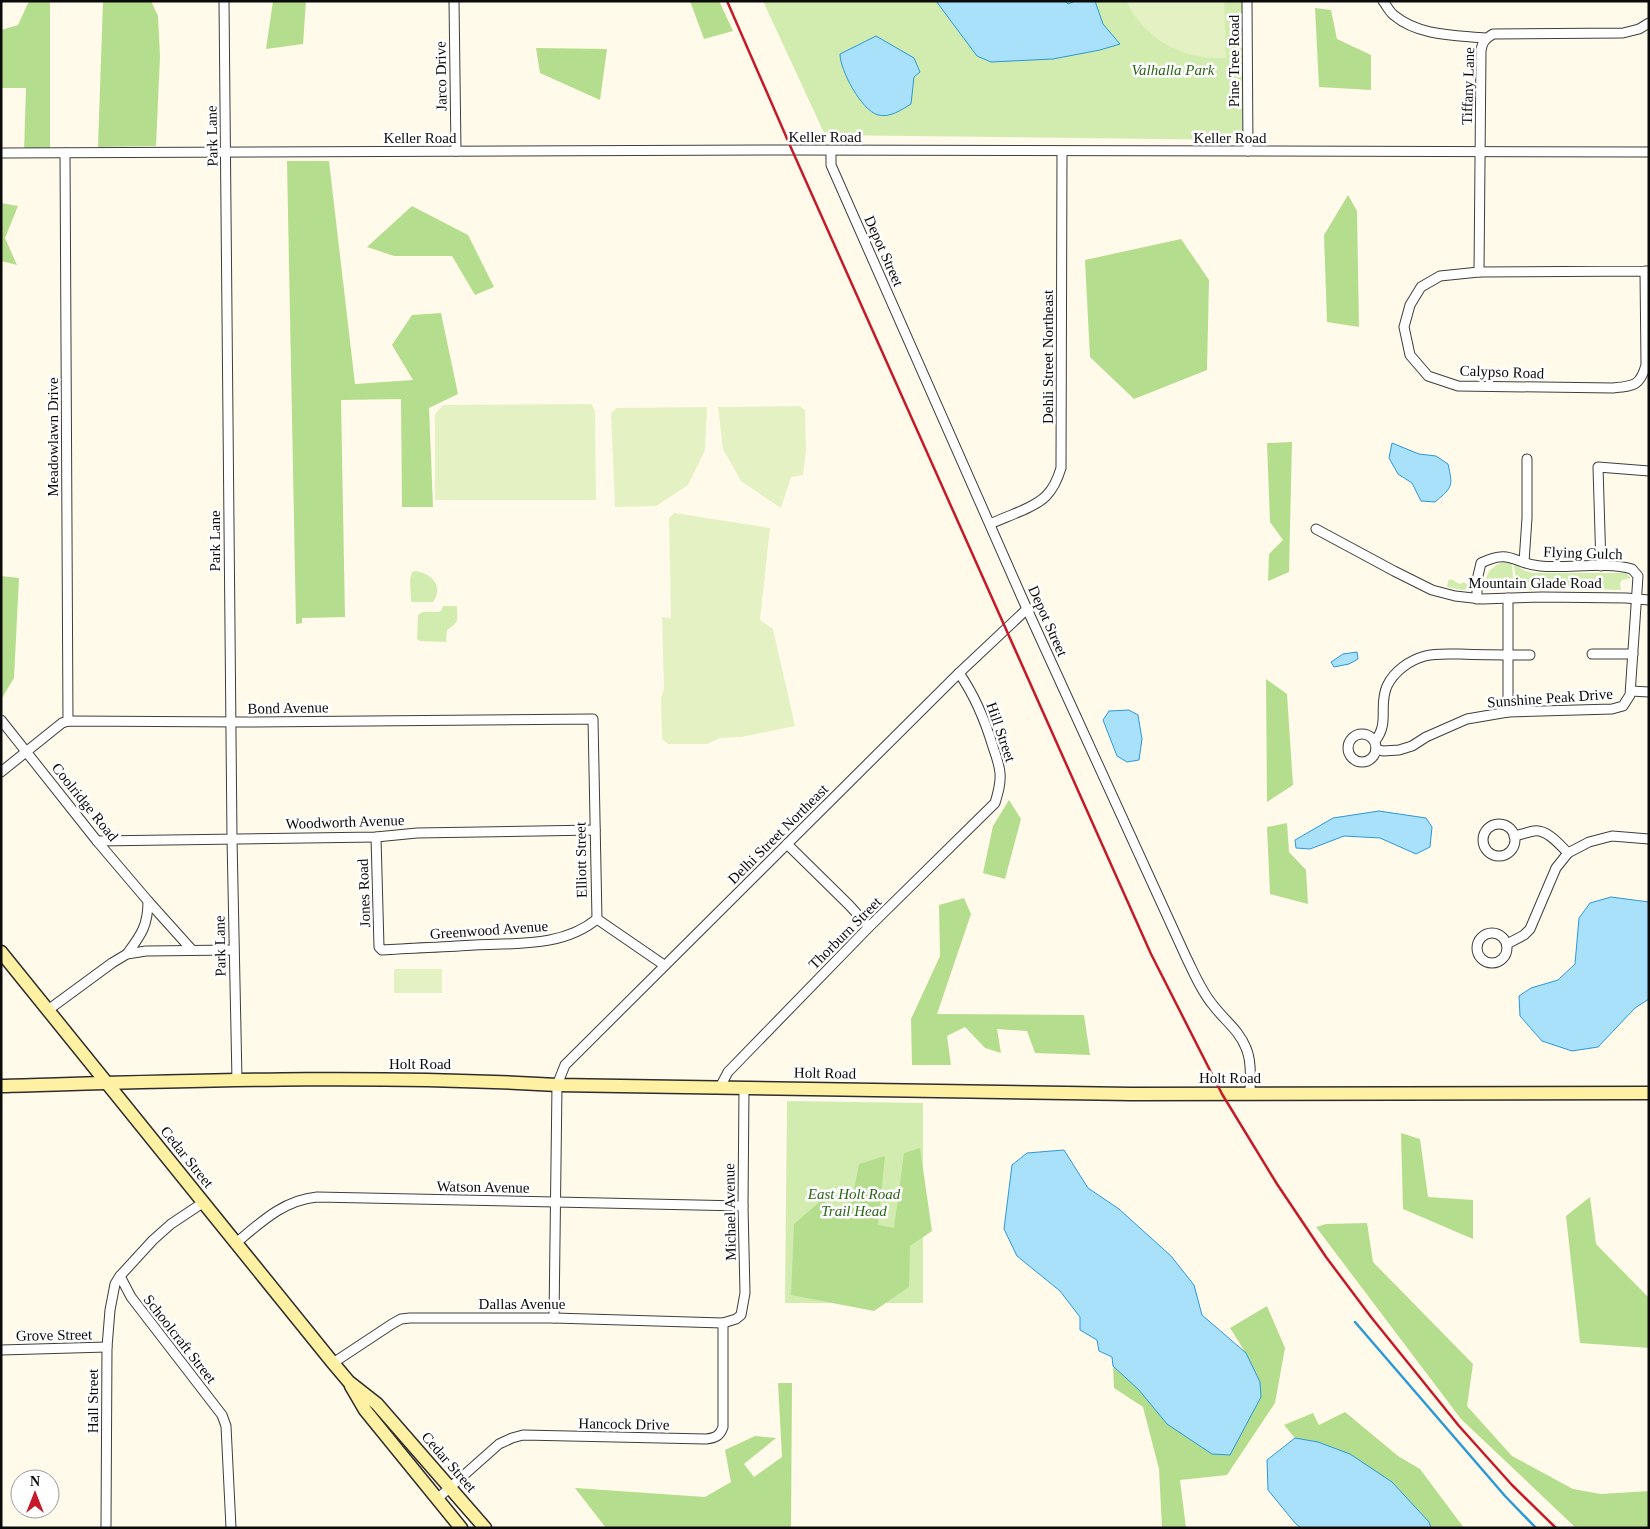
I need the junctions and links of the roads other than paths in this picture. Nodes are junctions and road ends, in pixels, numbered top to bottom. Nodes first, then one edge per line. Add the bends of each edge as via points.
1 (224, 1) edge
2 (454, 1) edge
3 (1248, 1) edge
4 (1383, 1) edge
5 (1649, 24) edge
6 (1486, 38) junction
7 (456, 151) junction
8 (831, 151) junction
9 (1248, 151) junction
10 (226, 152) junction
11 (1062, 152) junction
12 (1480, 152) junction
13 (1649, 152) edge
14 (1, 153) edge
15 (65, 153) junction
16 (1647, 271) edge
17 (1479, 272) junction
18 (1527, 459) dead end
19 (1649, 471) edge
20 (990, 524) junction
21 (1316, 529) dead end
22 (1524, 562) junction
23 (1601, 566) junction
24 (1508, 598) junction
25 (1477, 599) junction
26 (1636, 599) junction
27 (1649, 600) edge
28 (1027, 609) junction
29 (1592, 654) dead end
30 (1633, 654) junction
31 (1508, 655) junction
32 (1530, 655) dead end
33 (960, 673) junction
34 (1631, 691) junction
35 (1649, 692) edge
36 (1508, 712) junction
37 (593, 719) joint
38 (1, 720) edge
39 (68, 721) junction
40 (231, 722) junction
41 (26, 751) junction
42 (1, 772) edge
43 (995, 803) joint
44 (595, 830) junction
45 (1514, 836) dead end
46 (376, 837) junction
47 (232, 838) junction
48 (1649, 839) edge
49 (97, 841) junction
50 (788, 844) junction
51 (1568, 853) junction
52 (148, 901) junction
53 (597, 919) junction
54 (869, 927) junction
55 (1507, 944) dead end
56 (379, 947) joint
57 (192, 950) junction
58 (233, 950) junction
59 (1, 952) edge
60 (127, 954) junction
61 (664, 965) junction
62 (48, 1010) junction
63 (238, 1080) junction
64 (107, 1083) junction
65 (557, 1085) junction
66 (1, 1086) edge
67 (720, 1087) junction
68 (744, 1088) junction
69 (1649, 1093) edge
70 (1250, 1094) junction
71 (204, 1202) junction
72 (555, 1202) junction
73 (742, 1206) junction
74 (236, 1243) junction
75 (120, 1276) junction
76 (554, 1318) junction
77 (723, 1323) junction
78 (107, 1347) junction
79 (1, 1350) edge
80 (333, 1363) junction
81 (349, 1382) junction
82 (451, 1488) junction
83 (437, 1499) junction
84 (106, 1528) edge
85 (231, 1528) edge
86 (460, 1528) edge
87 (485, 1528) edge

1 - 10 street, Park Lane
2 - 7 street, Jarco Drive
3 - 9 street, Pine Tree Road
4 - 6 street via 1394,16 1410,26
5 - 6 street, Tiffany Lane via 1623,33 1493,34
6 - 12 street, Tiffany Lane via 1481,52
7 - 8 street, Keller Road
7 - 10 street, Keller Road
8 - 11 street, Keller Road
8 - 20 street, Depot Street via 831,165
9 - 11 street, Keller Road
9 - 12 street, Keller Road
10 - 15 street, Keller Road
10 - 40 street, Park Lane
11 - 20 street, Dehli Street Northeast via 1061,468 1056,483 1046,496
12 - 13 street, Keller Road
12 - 17 street, Tiffany Lane
14 - 15 street, Keller Road
15 - 39 street, Meadowlawn Drive
16 - 17 street, Calypso Road
16 - 17 street, Calypso Road via 1646,365 1643,378 1633,386 1614,388 1458,386 1428,376 1410,355 1404,327 1410,305 1421,287 1440,276
18 - 22 street
19 - 23 street via 1598,467
20 - 28 street, Depot Street
21 - 25 street, Mountain Glade Road via 1432,590
22 - 23 street, Flying Gulch via 1539,566
22 - 25 street, Flying Gulch via 1503,555 1482,562 1477,580
23 - 26 street, Flying Gulch via 1628,568 1635,572 1638,576
24 - 25 street, Mountain Glade Road
24 - 26 street, Mountain Glade Road
24 - 31 street
26 - 27 street, Mountain Glade Road
26 - 30 street, Sunshine Peak Drive
28 - 33 street, Delhi Street Northeast
28 - 70 street, Depot Street via 1198,980 1213,1006 1240,1034 1247,1048
29 - 30 street
30 - 34 street, Sunshine Peak Drive
31 - 32 street
31 - 36 street
31 - 36 street, Sunshine Peak Drive via 1427,655 1410,662 1387,686 1383,699 1382,732 1376,745 1384,751 1399,750 1467,719
33 - 43 street, Hill Street via 980,708 996,756 1000,773
33 - 50 street, Delhi Street Northeast
34 - 35 street
34 - 36 street, Sunshine Peak Drive via 1623,706 1612,709
37 - 40 street, Bond Avenue
37 - 44 street, Elliott Street
38 - 41 street, Coolridge Road
39 - 40 street, Bond Avenue
39 - 41 street
40 - 47 street, Park Lane
41 - 42 street
41 - 49 street, Coolridge Road
43 - 54 street, Thorburn Street
44 - 46 street, Woodworth Avenue via 417,833
44 - 53 street, Elliott Street
45 - 51 street via 1541,831
46 - 47 street, Woodworth Avenue
46 - 56 street, Jones Road
47 - 49 street, Woodworth Avenue
47 - 58 street, Park Lane
48 - 51 street via 1612,836 1589,842
49 - 52 street, Coolridge Road
50 - 54 street
50 - 61 street, Delhi Street Northeast
51 - 55 street via 1556,868 1530,929
52 - 57 street, Coolridge Road
52 - 60 street via 148,918
53 - 56 street, Greenwood Avenue via 573,934 539,942 382,950
53 - 61 street, Elliott Street
54 - 67 street, Thorburn Street via 728,1072
57 - 58 street
57 - 60 street
58 - 63 street, Park Lane
59 - 62 main road, Cedar Street
60 - 62 street
61 - 65 street, Delhi Street Northeast via 566,1065
62 - 64 main road, Cedar Street
63 - 64 main road, Holt Road
63 - 65 main road, Holt Road via 481,1081
64 - 66 main road, Holt Road
64 - 71 main road, Cedar Street
65 - 67 main road, Holt Road
65 - 72 street
67 - 68 main road, Holt Road
68 - 70 main road, Holt Road
68 - 73 street, Michael Avenue
69 - 70 main road, Holt Road
71 - 74 main road, Cedar Street
71 - 75 street via 171,1224
72 - 73 street, Watson Avenue
72 - 74 street, Watson Avenue via 306,1198 276,1211
72 - 76 street
73 - 77 street, Michael Avenue via 743,1310 736,1319
74 - 80 main road, Cedar Street
75 - 78 street, Hall Street via 112,1296
75 - 85 street, Schoolcraft Street via 131,1298 222,1415 226,1426
76 - 77 street, Dallas Avenue
76 - 80 street, Dallas Avenue via 401,1319
77 - 82 street, Hancock Drive via 723,1427 714,1438 523,1435 499,1444
78 - 79 street, Grove Street
78 - 84 street, Hall Street
80 - 81 main road, Cedar Street
81 - 82 main road, Cedar Street via 369,1397
81 - 83 main road, Cedar Street via 365,1410
82 - 83 street, Hancock Drive
82 - 87 main road, Cedar Street
83 - 86 main road, Cedar Street

